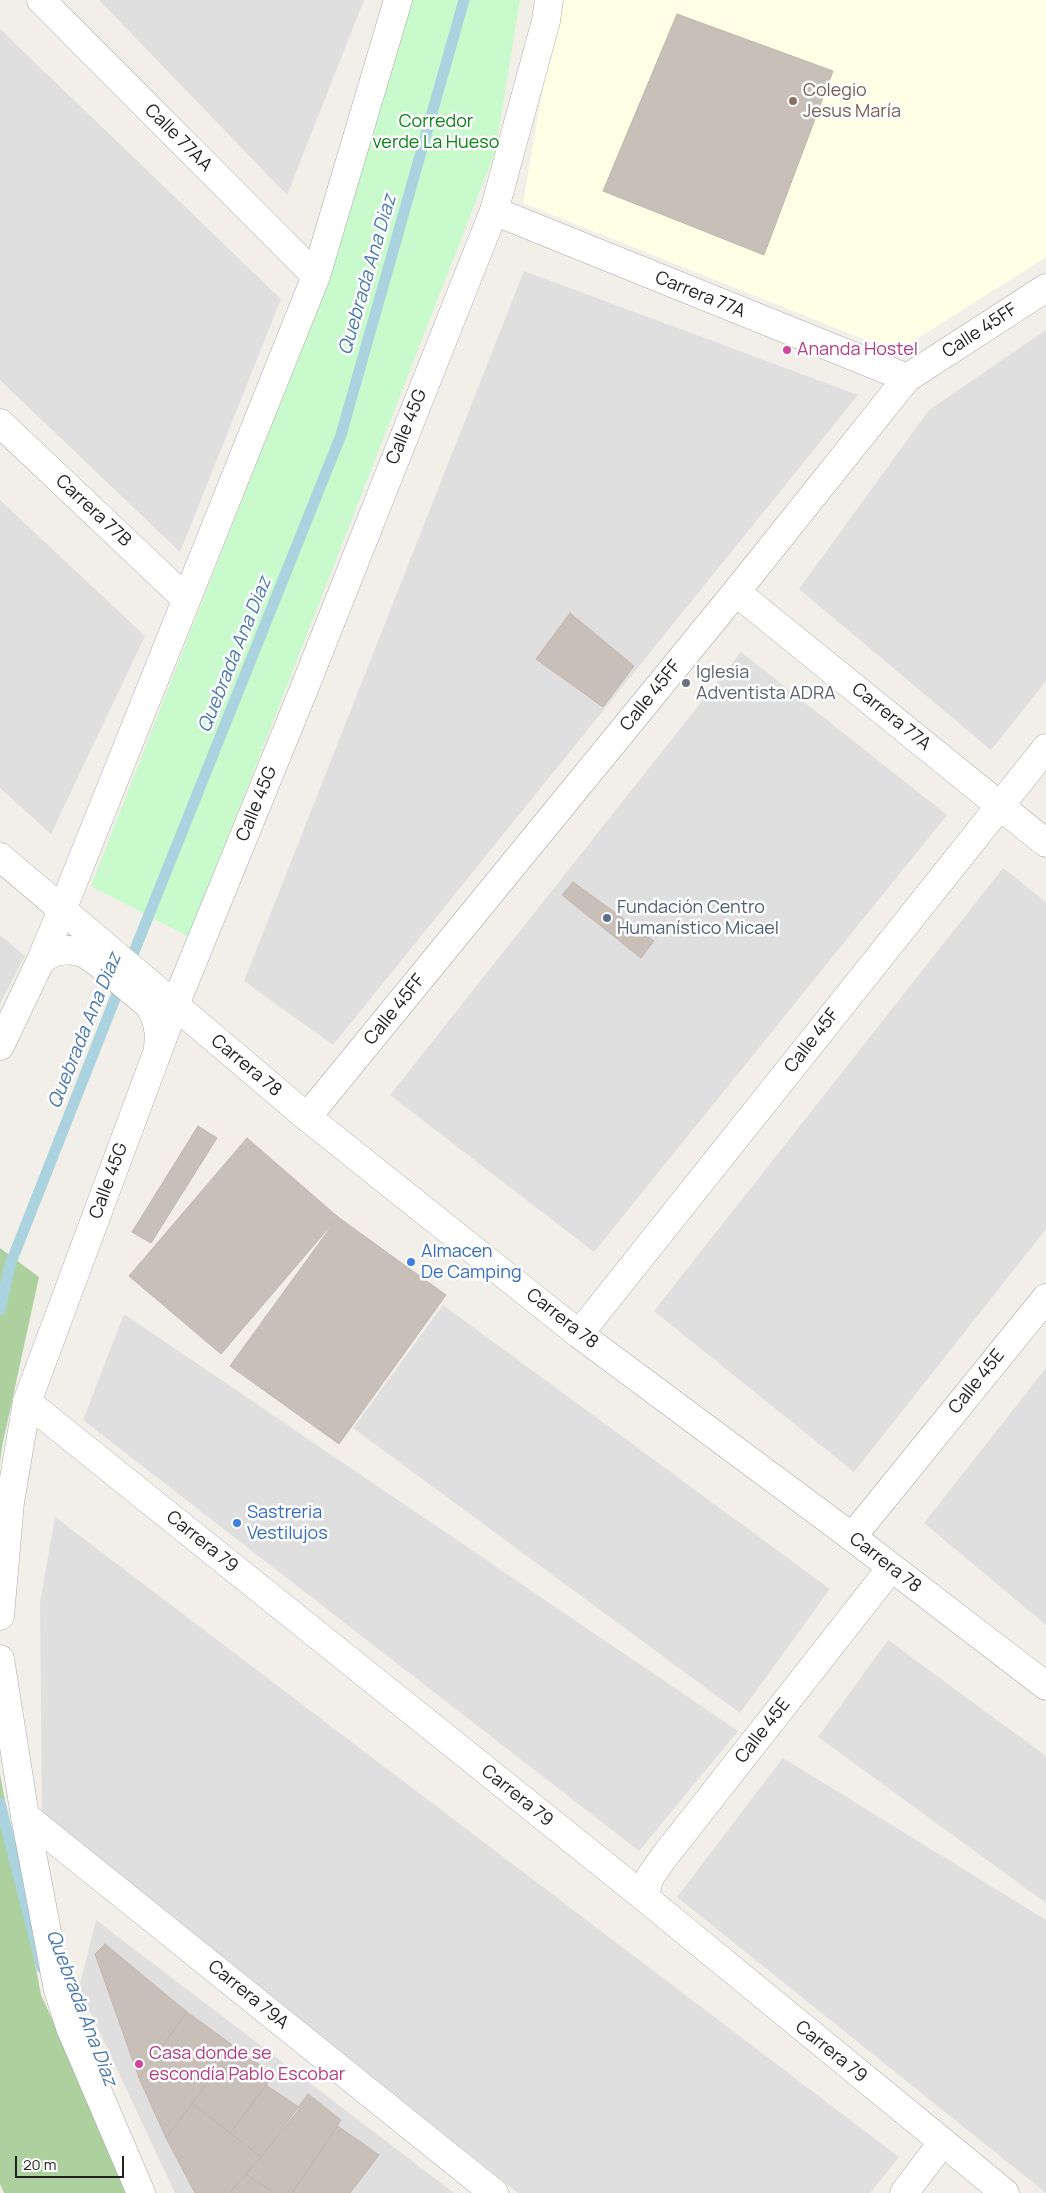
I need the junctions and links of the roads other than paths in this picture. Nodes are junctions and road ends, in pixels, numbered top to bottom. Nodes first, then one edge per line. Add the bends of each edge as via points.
1 (40, 0) edge
2 (398, 0) edge
3 (549, 0) edge
4 (494, 211) junction
5 (316, 276) junction
6 (1046, 288) edge
7 (907, 378) junction
8 (0, 423) edge
9 (736, 592) junction
10 (186, 598) junction
11 (1046, 748) edge
12 (1000, 805) junction
13 (1046, 843) edge
14 (0, 858) edge
15 (62, 910) junction
16 (41, 960) junction
17 (142, 988) junction
18 (175, 1005) junction
19 (0, 1046) edge
20 (158, 1049) junction
21 (307, 1117) junction
22 (1046, 1298) edge
23 (579, 1334) junction
24 (27, 1402) junction
25 (852, 1537) junction
26 (891, 1568) junction
27 (0, 1616) edge
28 (0, 1659) edge
29 (1046, 1686) edge
30 (25, 1816) junction
31 (644, 1898) junction
32 (942, 2143) junction
33 (141, 2193) edge
34 (494, 2193) edge
35 (904, 2193) edge
36 (1005, 2193) edge

1 - 5 street, Calle 77AA
2 - 5 street
3 - 4 street, Calle 45G
4 - 7 street, Carrera 77A
4 - 18 street, Calle 45G
5 - 10 street
6 - 7 street, Calle 45FF
7 - 9 street, Calle 45FF
8 - 10 street, Carrera 77B
9 - 12 street, Carrera 77A
9 - 21 street, Calle 45FF
10 - 15 street
11 - 12 street, Calle 45F
12 - 13 street, Carrera 77A
12 - 23 street, Calle 45F
14 - 15 street, Carrera 78
15 - 16 street
15 - 17 street, Carrera 78 via 90,932
16 - 17 street via 54,952 70,950 84,953
16 - 19 street
17 - 18 street, Carrera 78
17 - 20 street via 156,1019
18 - 20 street, Calle 45G
18 - 21 street, Carrera 78
20 - 24 street, Calle 45G
21 - 23 street, Carrera 78
22 - 25 street, Calle 45E
23 - 25 street, Carrera 78
24 - 27 street, Calle 45G via 10,1502
24 - 31 street, Carrera 79
25 - 26 street, Carrera 78
26 - 29 street, Carrera 78
26 - 31 street, Calle 45E via 664,1857 650,1877
28 - 30 street
30 - 33 street via 58,1990 70,2027
30 - 34 street, Carrera 79A
31 - 32 street, Carrera 79
32 - 35 street
32 - 36 street, Carrera 79

